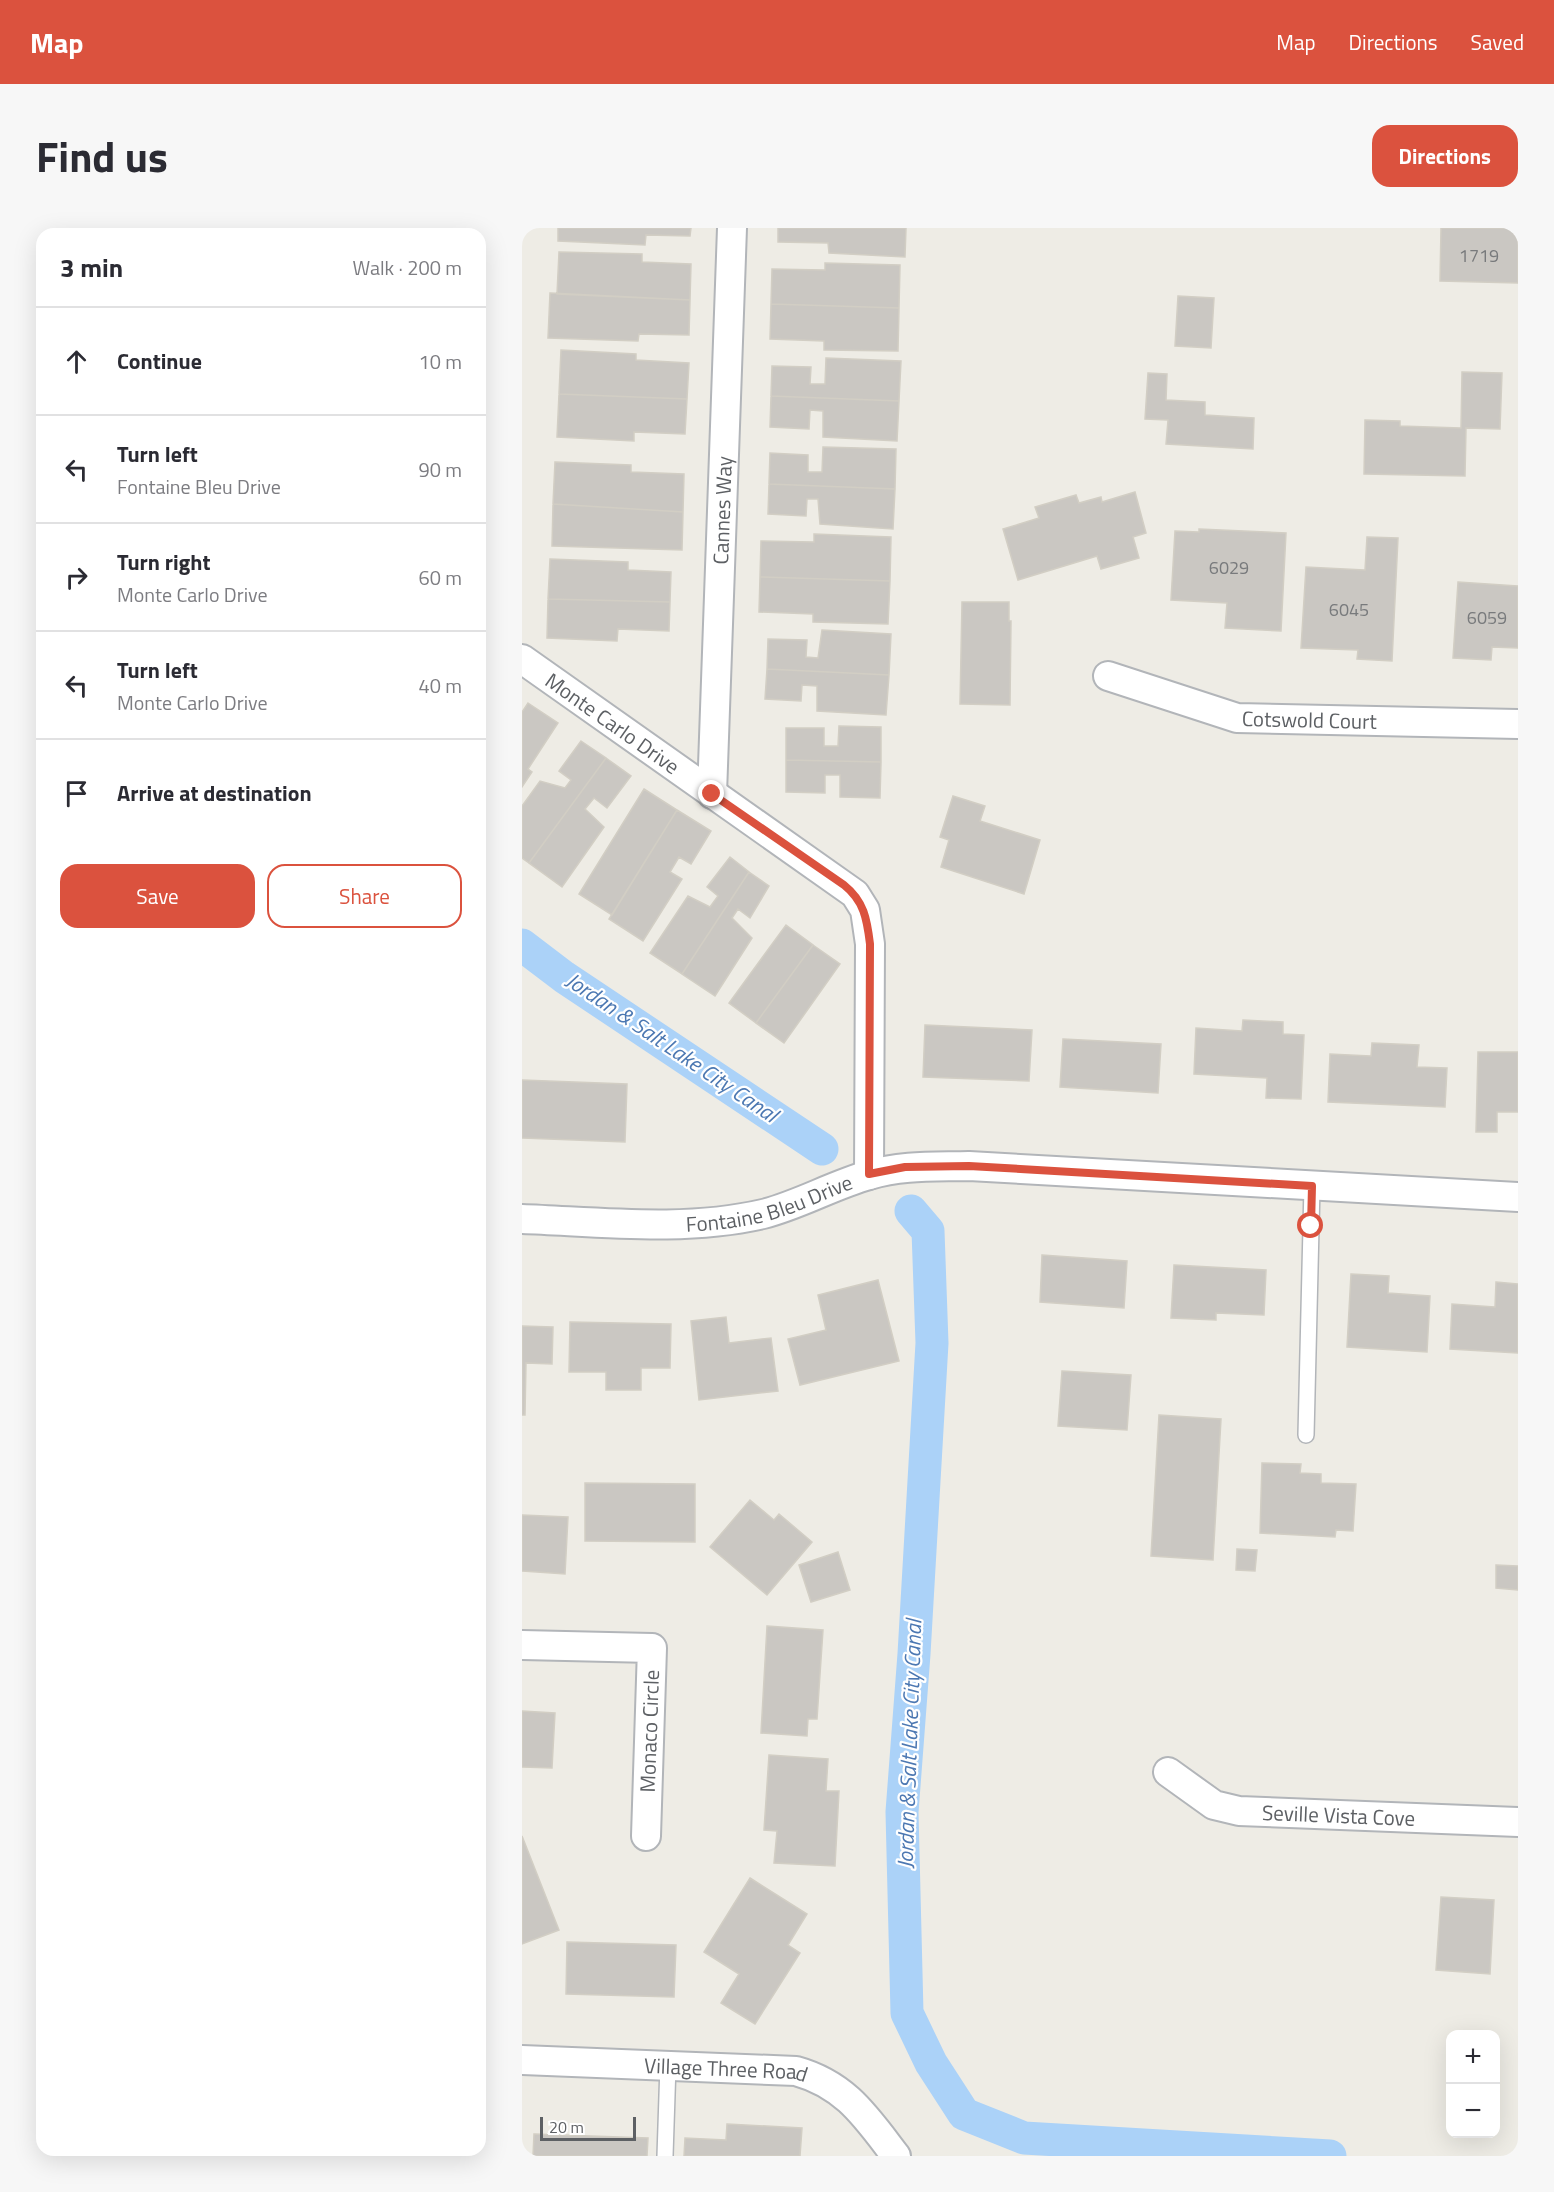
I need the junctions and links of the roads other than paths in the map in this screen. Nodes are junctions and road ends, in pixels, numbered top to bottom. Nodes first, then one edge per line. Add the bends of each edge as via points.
1 (732, 228) edge
2 (522, 658) edge
3 (1108, 676) dead end
4 (1518, 724) edge
5 (712, 794) junction
6 (869, 1174) junction
7 (1312, 1186) junction
8 (1518, 1197) edge
9 (522, 1219) edge
10 (1306, 1435) dead end
11 (522, 1645) edge
12 (1168, 1772) dead end
13 (1518, 1822) edge
14 (646, 1836) dead end
15 (522, 2060) edge
16 (668, 2065) junction
17 (665, 2156) edge
18 (896, 2156) edge

1 - 5 street, Cannes Way
2 - 5 street, Monte Carlo Drive
3 - 4 street, Cotswold Court via 1237,718
5 - 6 street, Monte Carlo Drive via 844,885 865,910 870,944
6 - 7 street, Fontaine Bleu Drive via 905,1167 969,1166
6 - 9 street, Fontaine Bleu Drive via 764,1214 717,1222
7 - 8 street, Fontaine Bleu Drive
7 - 10 lane
11 - 14 street, Monaco Circle via 652,1648
12 - 13 street, Seville Vista Cove via 1214,1804 1239,1811
15 - 16 street, Village Three Road
16 - 17 lane
16 - 18 street, Village Three Road via 782,2069 811,2075 850,2099

